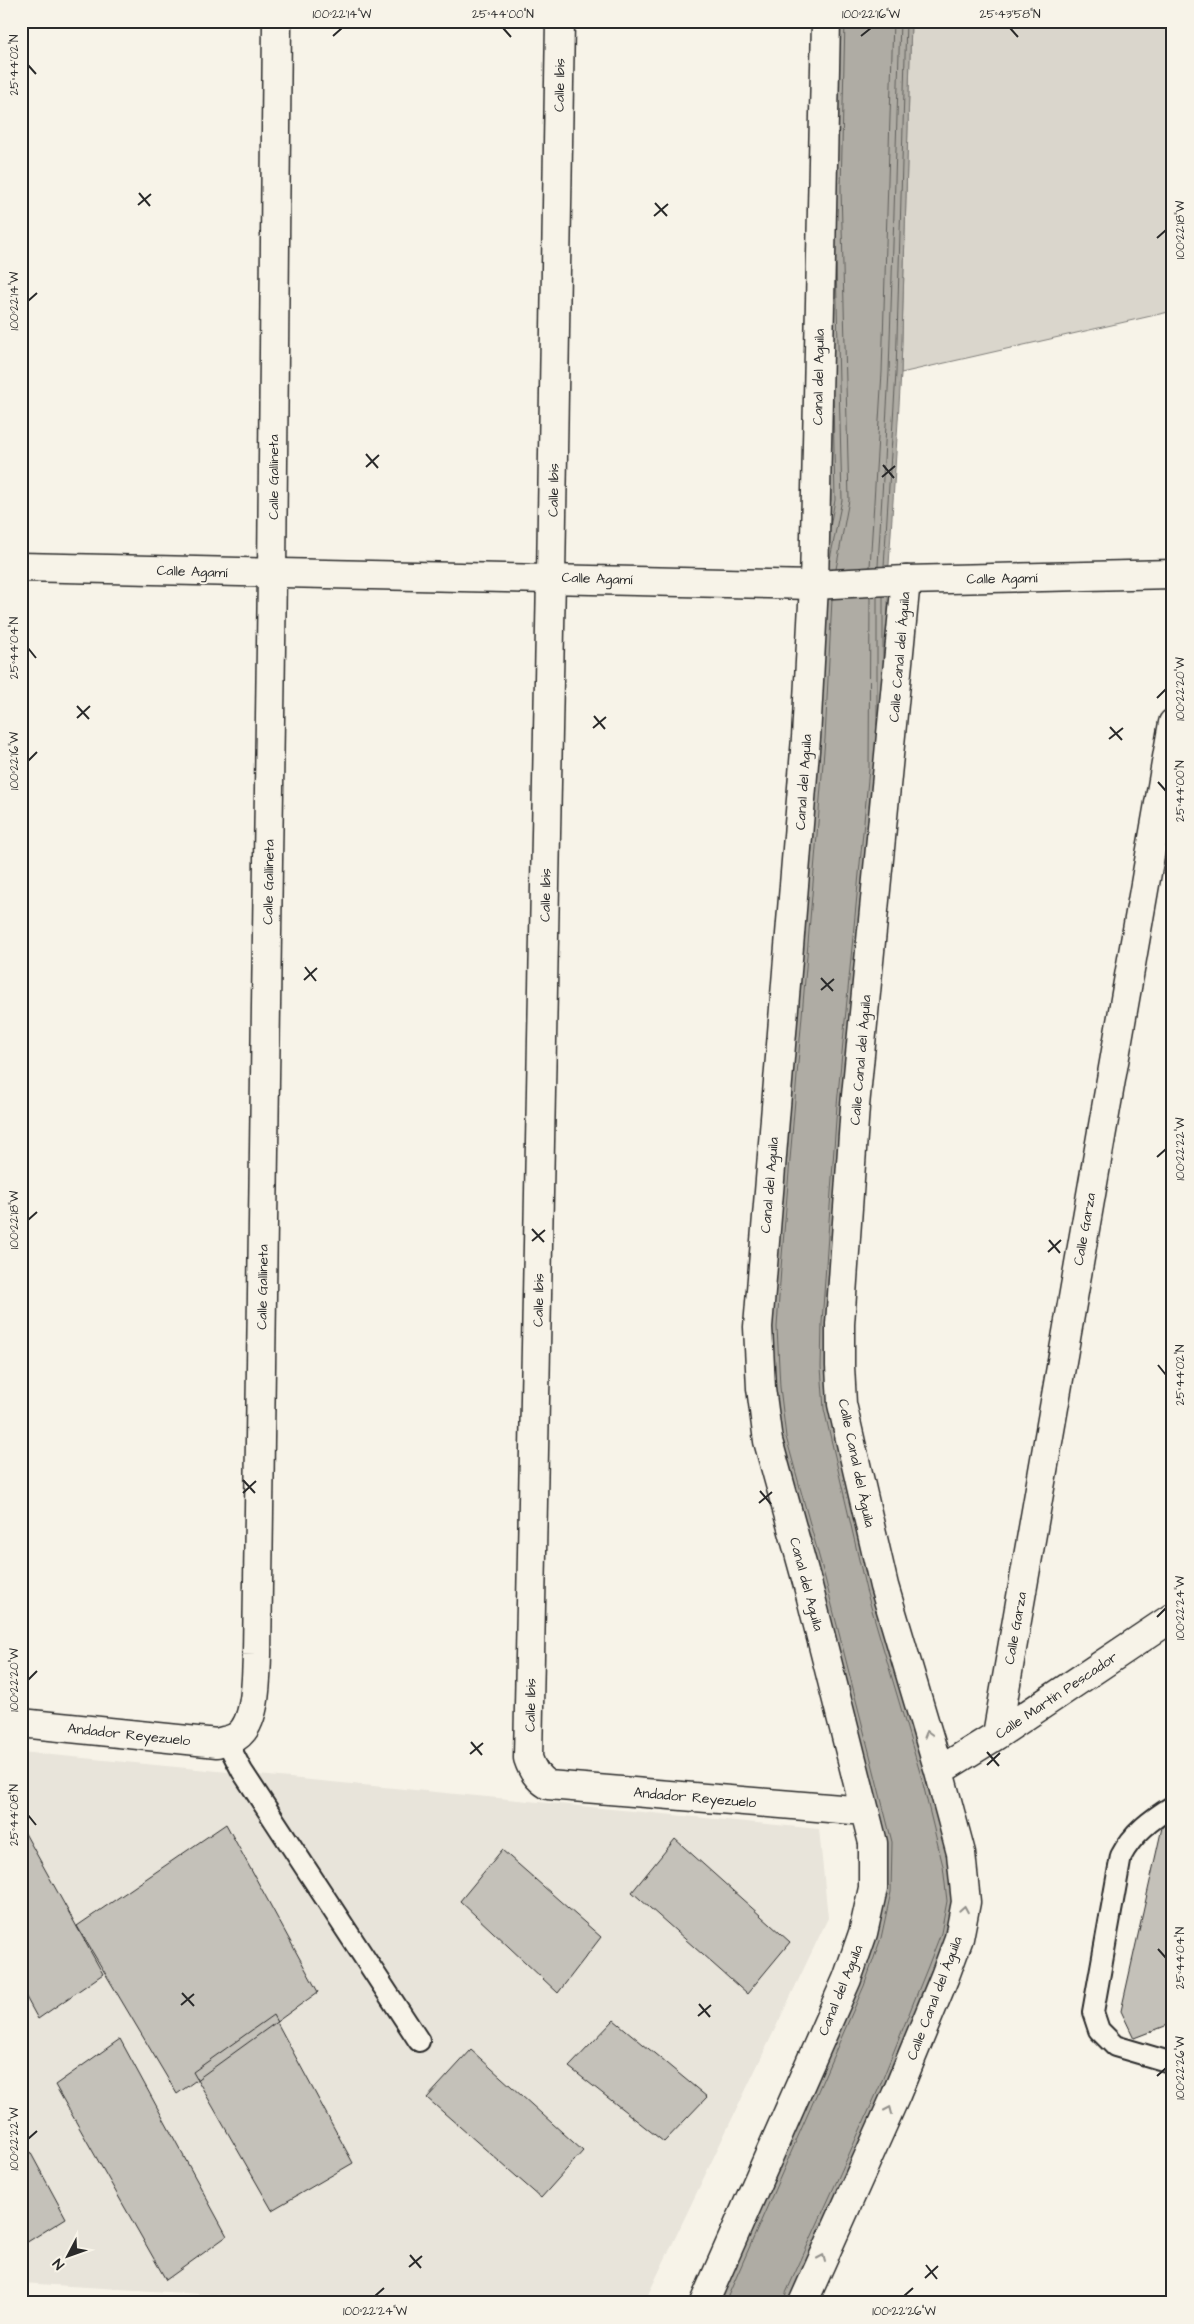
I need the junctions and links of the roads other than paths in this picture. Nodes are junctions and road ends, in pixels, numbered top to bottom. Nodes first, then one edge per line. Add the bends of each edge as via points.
1 (277, 21) edge
2 (560, 21) edge
3 (826, 21) edge
4 (21, 566) edge
5 (272, 573) junction
6 (1173, 574) edge
7 (552, 577) junction
8 (897, 581) junction
9 (825, 584) junction
10 (1173, 723) edge
11 (1173, 1617) edge
12 (21, 1723) edge
13 (997, 1735) junction
14 (231, 1739) junction
15 (532, 1769) joint
16 (939, 1771) junction
17 (1173, 1806) edge
18 (865, 1811) junction
19 (418, 2041) dead end
20 (1173, 2062) edge
21 (704, 2303) edge
22 (803, 2303) edge

1 - 5 street, Calle Gallineta
2 - 7 street, Calle Ibis
3 - 9 street, Canal del Aguila
4 - 5 street, Calle Agamí
5 - 7 street, Calle Agamí
5 - 14 street, Calle Gallineta via 257,1655 250,1720
6 - 8 street, Calle Agamí
7 - 9 street, Calle Agamí
7 - 15 street, Calle Ibis via 528,1758
8 - 9 street, Calle Agamí
16 -> 8 street, Calle Canal del Águila via 884,1586 842,1404 840,1366 855,1106
9 - 18 street, Canal del Aguila via 806,738 758,1327 760,1380 768,1441
10 - 13 street, Calle Garza
11 - 13 street, Calle Martín Pescador
12 - 14 street, Andador Reyezuelo via 216,1743
13 - 16 street, Calle Martín Pescador
14 - 19 lane via 242,1771
15 - 18 street, Andador Reyezuelo via 538,1779 548,1785
22 -> 16 street, Calle Canal del Águila via 896,2096 959,1938 966,1902 960,1853
17 - 20 lane via 1130,1839 1122,1856 1094,2012 1099,2030 1115,2046
18 - 21 street, Canal del Aguila via 873,1843 872,1888 863,1933 847,1979

